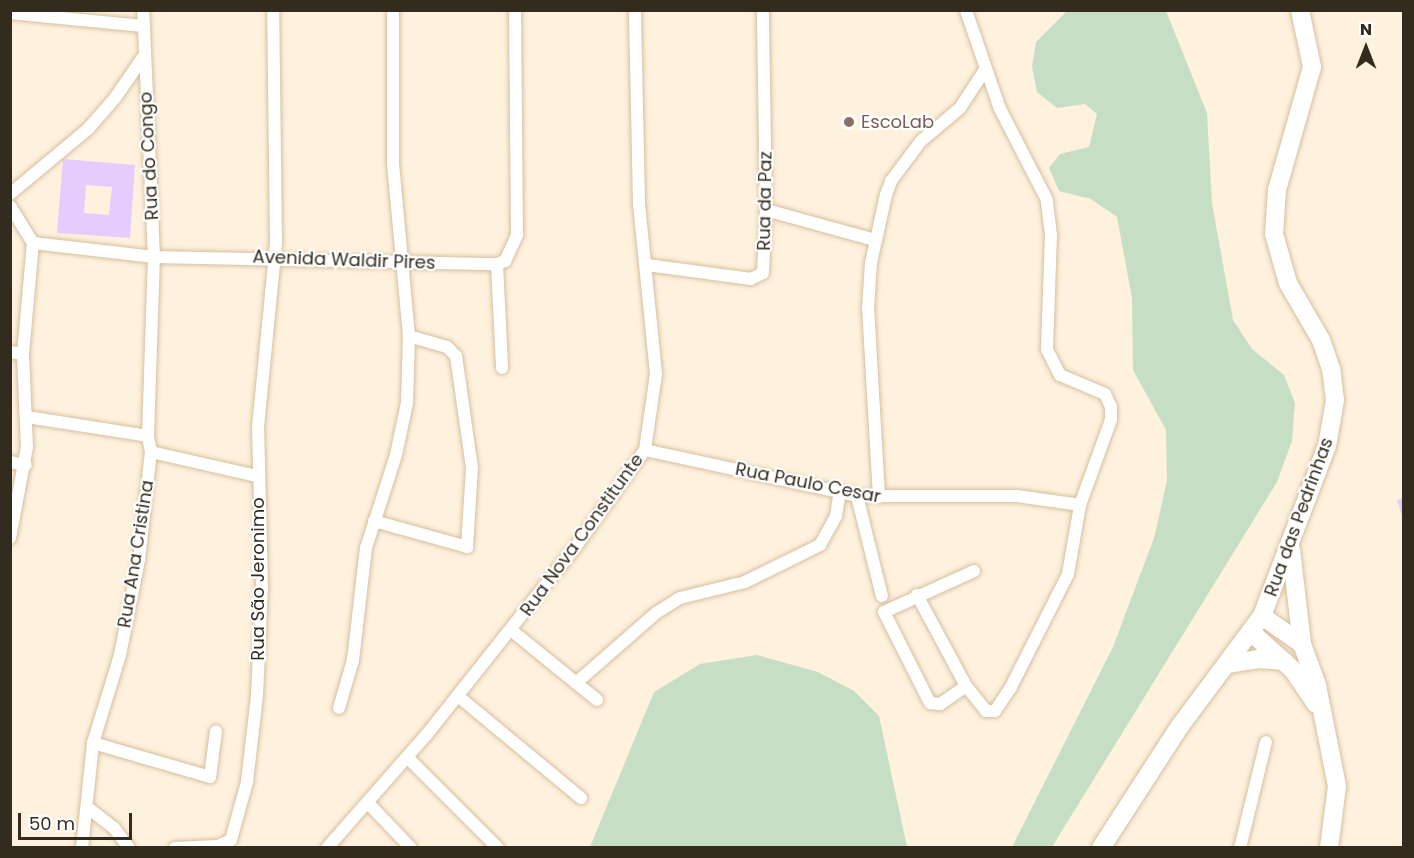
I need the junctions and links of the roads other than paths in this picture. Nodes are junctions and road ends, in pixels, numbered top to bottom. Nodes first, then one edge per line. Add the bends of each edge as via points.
1 (143, 10) edge
2 (273, 10) edge
3 (393, 10) edge
4 (515, 10) edge
5 (635, 10) edge
6 (763, 10) edge
7 (966, 10) edge
8 (1301, 11) edge
9 (10, 13) edge
10 (142, 26) junction
11 (144, 56) junction
12 (985, 70) junction
13 (10, 194) edge
14 (10, 206) edge
15 (766, 210) junction
16 (875, 240) junction
17 (33, 243) junction
18 (154, 256) junction
19 (274, 258) junction
20 (401, 262) junction
21 (497, 264) junction
22 (647, 265) junction
23 (410, 336) junction
24 (17, 353) edge
25 (502, 368) dead end
26 (27, 417) junction
27 (148, 436) junction
28 (645, 450) junction
29 (151, 452) junction
30 (10, 462) edge
31 (26, 465) junction
32 (257, 476) junction
33 (840, 492) junction
34 (857, 496) junction
35 (879, 497) junction
36 (1080, 505) junction
37 (374, 521) junction
38 (10, 538) edge
39 (1291, 549) junction
40 (974, 571) dead end
41 (882, 596) dead end
42 (917, 596) junction
43 (1262, 616) junction
44 (511, 630) junction
45 (1251, 632) junction
46 (1302, 644) junction
47 (1284, 661) junction
48 (1227, 664) junction
49 (576, 682) junction
50 (966, 686) junction
51 (458, 696) junction
52 (597, 700) dead end
53 (339, 708) dead end
54 (1323, 720) junction
55 (216, 731) dead end
56 (1266, 742) dead end
57 (93, 743) junction
58 (408, 758) junction
59 (581, 798) dead end
60 (368, 803) junction
61 (87, 807) junction
62 (82, 848) edge
63 (129, 848) edge
64 (175, 848) edge
65 (327, 848) edge
66 (411, 848) edge
67 (498, 848) edge
68 (1101, 848) edge
69 (1240, 848) edge
70 (1329, 848) edge

1 - 10 street, Rua do Congo
2 - 19 street, Rua São Jeronimo
3 - 20 street via 393,164
4 - 21 street via 517,235 508,257
5 - 22 street, Rua Nova Constitunte via 639,204
6 - 15 street, Rua da Paz
7 - 12 street
8 - 39 main road, Rua das Pedrinhas via 1312,67 1277,190 1274,234 1288,283 1327,353 1335,400 1327,446
9 - 10 street
10 - 11 street, Rua do Congo
11 - 13 street, Rua do Congo via 115,99 88,129
11 - 18 street, Rua do Congo
12 - 16 street via 960,108 921,141 891,181
12 - 36 street via 1008,127 1041,184 1050,213 1047,349 1060,375 1105,394 1112,407 1105,443
14 - 17 street
15 - 16 street
15 - 22 street, Rua da Paz via 764,268 757,278
16 - 35 street via 868,308
17 - 18 street, Avenida Waldir Pires
17 - 24 street
18 - 19 street, Avenida Waldir Pires
18 - 27 street, Rua Ana Cristina
19 - 20 street, Avenida Waldir Pires
19 - 32 street, Rua São Jeronimo
20 - 21 street, Avenida Waldir Pires
20 - 23 street
21 - 25 street
22 - 28 street, Rua Nova Constitunte via 656,374
23 - 37 street via 405,419
23 - 37 street via 447,347 456,356 472,468 467,547
24 - 26 street
26 - 27 street
26 - 31 street
27 - 29 street, Rua Ana Cristina
28 - 33 street, Rua Paulo Cesar
28 - 44 street, Rua Nova Constitunte
29 - 32 street
29 - 57 street, Rua Ana Cristina via 137,571 120,655
30 - 31 street
31 - 38 street
32 - 64 street, Rua São Jeronimo via 262,587 257,696 247,782 231,840 218,846
33 - 34 street, Rua Paulo Cesar
33 - 49 street via 836,516 820,545 745,582 680,598 656,613
34 - 35 street, Rua Paulo Cesar
34 - 41 street
35 - 36 street, Rua Paulo Cesar via 1017,496
36 - 50 street via 1068,574 1011,687 995,711 986,711
37 - 53 street via 360,582 353,660
39 - 43 main road, Rua das Pedrinhas
39 - 46 main road
40 - 42 street
42 - 50 street
42 - 50 street via 885,609 885,616 930,703 940,704
43 - 45 main road, Rua das Pedrinhas
43 - 46 main road
44 - 49 street
44 - 51 street, Rua Nova Constitunte
45 - 47 main road
45 - 48 main road, Rua das Pedrinhas
46 - 54 main road via 1317,685
47 - 48 main road via 1257,659
47 - 54 main road via 1305,686
48 - 68 main road, Rua das Pedrinhas via 1139,785
49 - 52 street
51 - 58 street, Rua Nova Constitunte
51 - 59 street
54 - 70 main road via 1337,786
55 - 57 street via 210,777
56 - 69 street
57 - 61 street, Rua Ana Cristina
58 - 60 street, Rua Nova Constitunte
58 - 67 street
60 - 65 street, Rua Nova Constitunte
60 - 66 street
61 - 62 street, Rua Ana Cristina
61 - 63 street via 114,828

